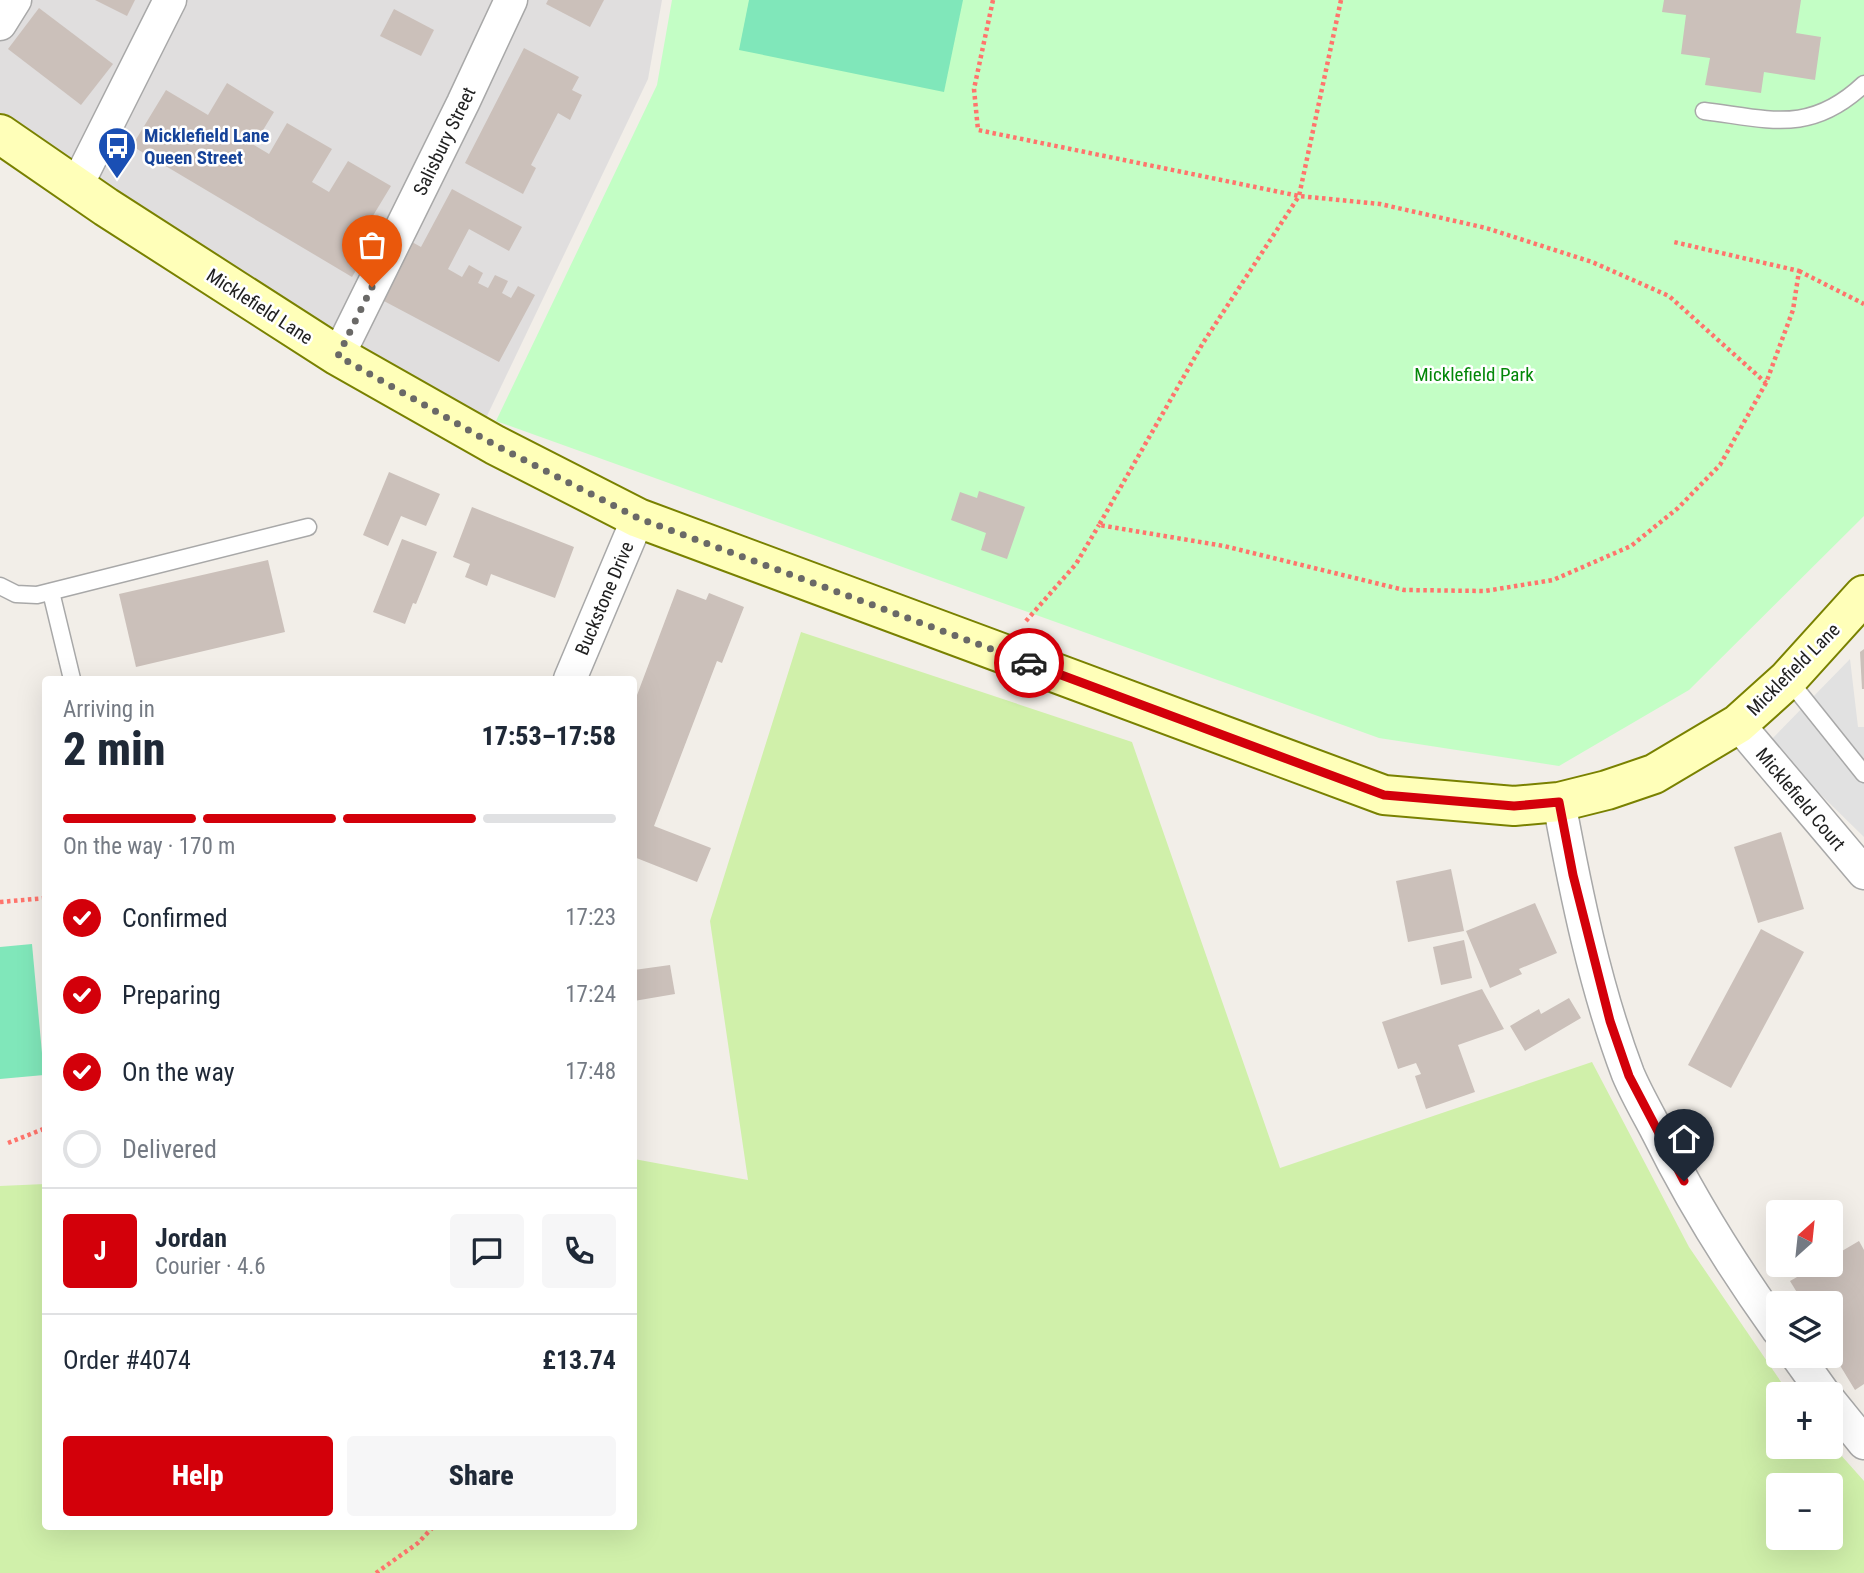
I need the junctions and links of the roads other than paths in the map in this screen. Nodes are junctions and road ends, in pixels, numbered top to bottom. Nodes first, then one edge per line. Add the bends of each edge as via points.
1 (15, 0) edge
2 (170, 0) edge
3 (511, 0) edge
4 (0, 24) edge
5 (1864, 84) edge
6 (1704, 111) dead end
7 (7, 144) edge
8 (76, 187) junction
9 (338, 356) junction
10 (638, 518) junction
11 (308, 527) dead end
12 (0, 586) edge
13 (51, 592) junction
14 (1864, 595) edge
15 (71, 676) edge
16 (571, 676) edge
17 (1788, 679) junction
18 (1738, 724) junction
19 (1864, 774) edge
20 (1559, 802) junction
21 (1864, 873) edge
22 (1766, 1312) edge
23 (1843, 1417) edge
24 (1864, 1443) edge

1 - 4 street
2 - 8 street
3 - 9 street, Salisbury Street
5 - 6 lane via 1815,117 1789,121
7 - 8 main road, Micklefield Lane
8 - 9 main road, Micklefield Lane
9 - 10 main road, Micklefield Lane via 495,445
10 - 16 street, Buckstone Drive
10 - 20 main road, Micklefield Lane via 1384,795 1514,806
11 - 13 lane
12 - 13 lane via 16,594
13 - 15 lane
14 - 17 main road, Micklefield Lane
17 - 18 main road, Micklefield Lane
17 - 19 lane
18 - 20 main road, Micklefield Lane via 1654,774
18 - 21 street, Micklefield Court
20 - 22 street via 1591,947 1629,1076 1710,1228
23 - 24 street

